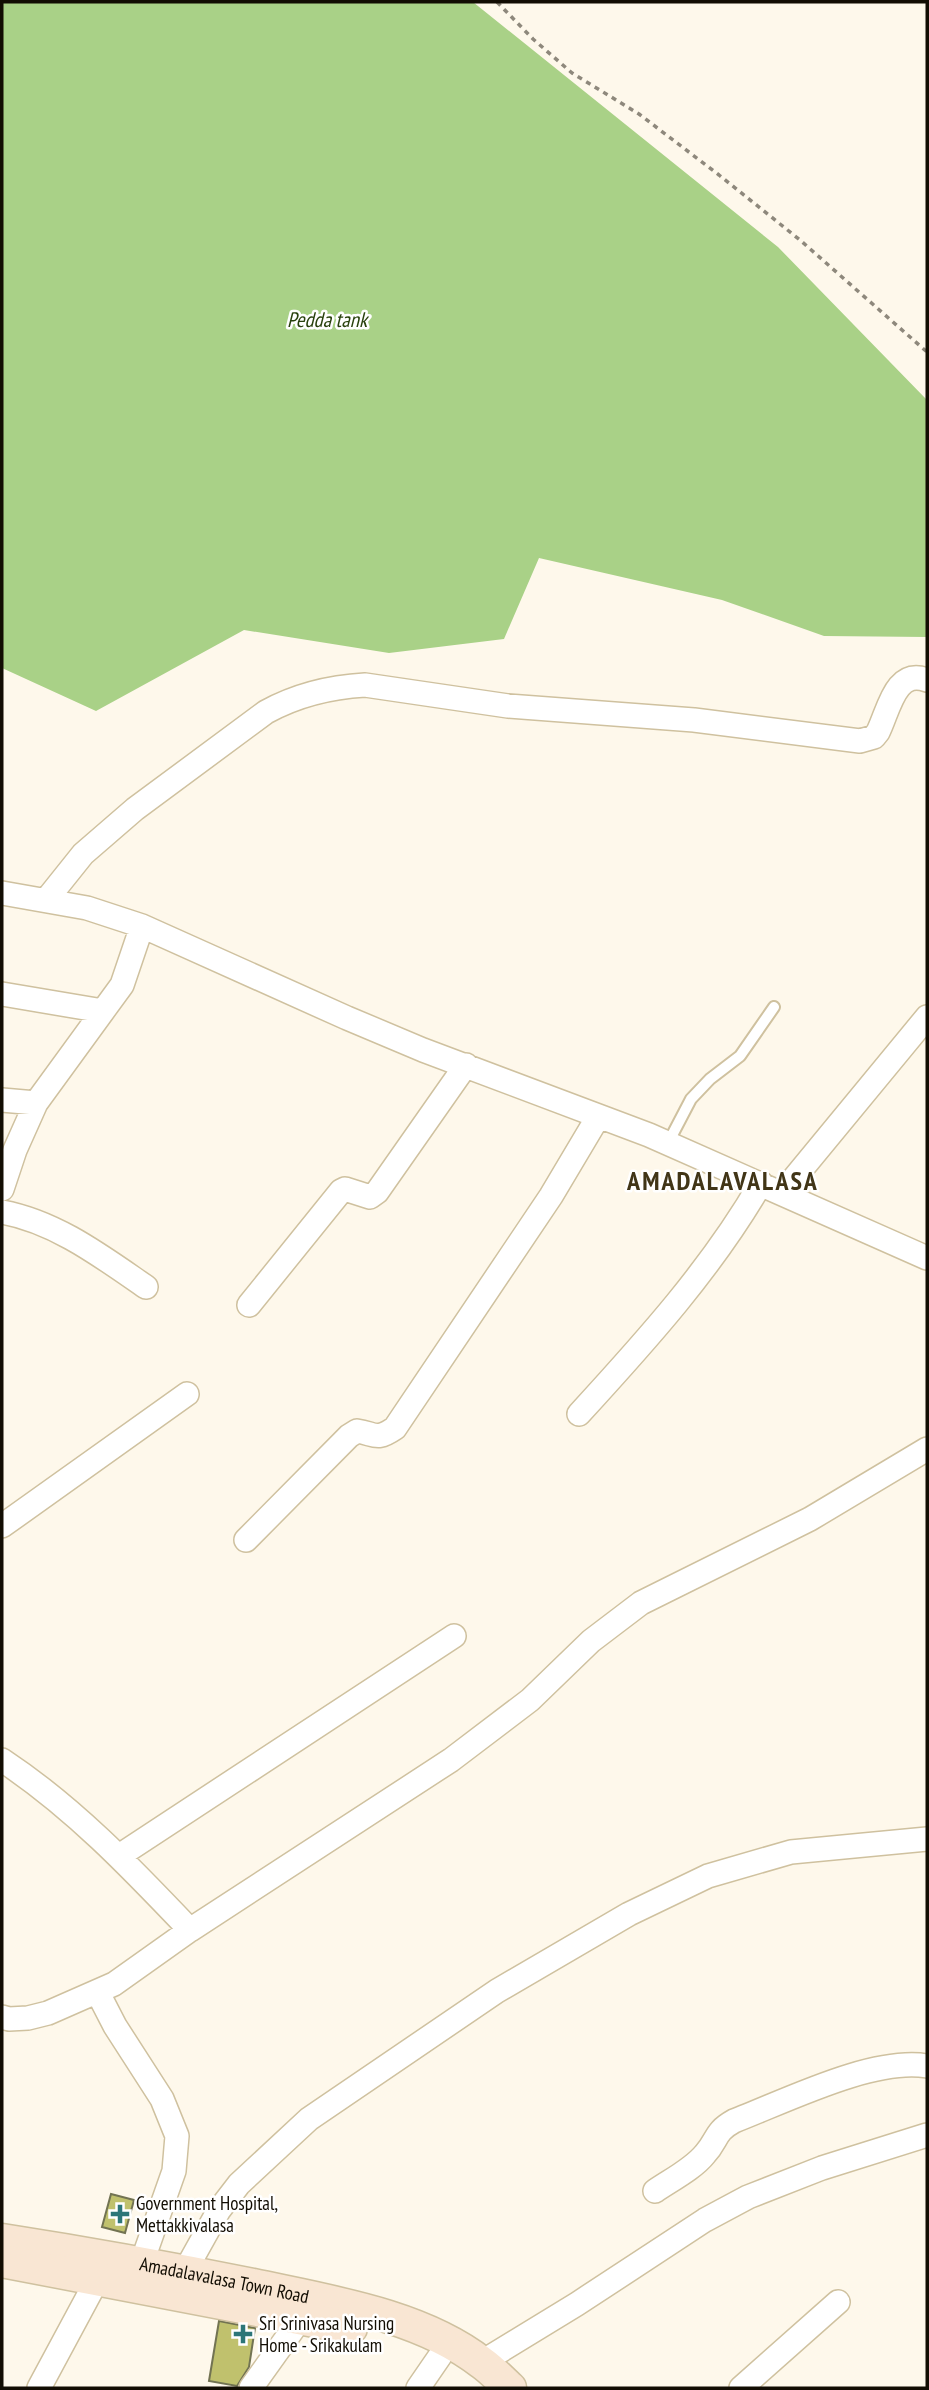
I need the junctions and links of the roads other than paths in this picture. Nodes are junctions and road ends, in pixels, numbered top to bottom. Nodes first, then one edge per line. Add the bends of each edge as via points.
1 (927, 680) edge
2 (2, 893) edge
3 (47, 899) junction
4 (142, 926) junction
5 (2, 994) edge
6 (774, 1007) dead end
7 (103, 1011) junction
8 (927, 1017) edge
9 (466, 1066) junction
10 (2, 1100) edge
11 (37, 1103) junction
12 (598, 1117) junction
13 (668, 1143) junction
14 (771, 1188) junction
15 (2, 1189) edge
16 (2, 1212) edge
17 (927, 1258) edge
18 (146, 1287) dead end
19 (249, 1305) dead end
20 (187, 1394) dead end
21 (579, 1414) dead end
22 (927, 1449) edge
23 (2, 1526) edge
24 (246, 1540) dead end
25 (454, 1636) dead end
26 (2, 1760) edge
27 (927, 1839) edge
28 (119, 1856) junction
29 (190, 1930) junction
30 (98, 1993) junction
31 (2, 2017) edge
32 (927, 2066) edge
33 (927, 2134) edge
34 (655, 2191) dead end
35 (2, 2241) edge
36 (2, 2261) edge
37 (142, 2262) junction
38 (185, 2271) junction
39 (97, 2280) junction
40 (838, 2302) dead end
41 (301, 2318) junction
42 (440, 2356) junction
43 (485, 2375) edge
44 (39, 2388) edge
45 (251, 2388) edge
46 (418, 2388) edge
47 (510, 2388) edge
48 (741, 2388) edge

1 - 3 street via 916,677 901,683 878,732 860,741 694,720 508,706 365,685 312,693 266,712 135,809 83,854
2 - 3 street
3 - 4 street
4 - 7 street via 122,985
4 - 9 street
5 - 7 street
6 - 13 lane via 740,1056 709,1079 691,1100
7 - 11 street
8 - 14 street
9 - 12 street
9 - 19 street via 377,1192 370,1197 341,1191
10 - 11 street
11 - 15 street
12 - 13 street
12 - 24 street via 551,1196 395,1428 375,1437 357,1431 349,1436
13 - 14 street
14 - 17 street
14 - 21 street
16 - 18 street via 85,1244
20 - 23 street
22 - 29 street via 810,1519 641,1602 530,1700 451,1760
25 - 28 street
26 - 28 street via 45,1790
27 - 38 street via 792,1852 708,1877 617,1921 497,1991 309,2119 239,2184
28 - 29 street
29 - 30 street
30 - 31 street via 28,2018
30 - 37 street via 162,2099 177,2136 174,2171
32 - 34 street via 892,2066 853,2076 734,2121 723,2127 699,2161
33 - 43 street via 822,2168 748,2197 705,2220
35 - 37 main road, Amadalavalasa Town Road
36 - 39 main road, Amadalavalasa Town Road
37 - 38 main road, Amadalavalasa Town Road
38 - 43 main road, Amadalavalasa Town Road via 381,2315 427,2331
39 - 41 main road, Amadalavalasa Town Road
39 - 44 street
40 - 48 street
41 - 42 main road, Amadalavalasa Town Road via 385,2334
41 - 45 street
42 - 43 main road, Amadalavalasa Town Road via 466,2371
42 - 46 street
43 - 47 main road, Amadalavalasa Town Road

